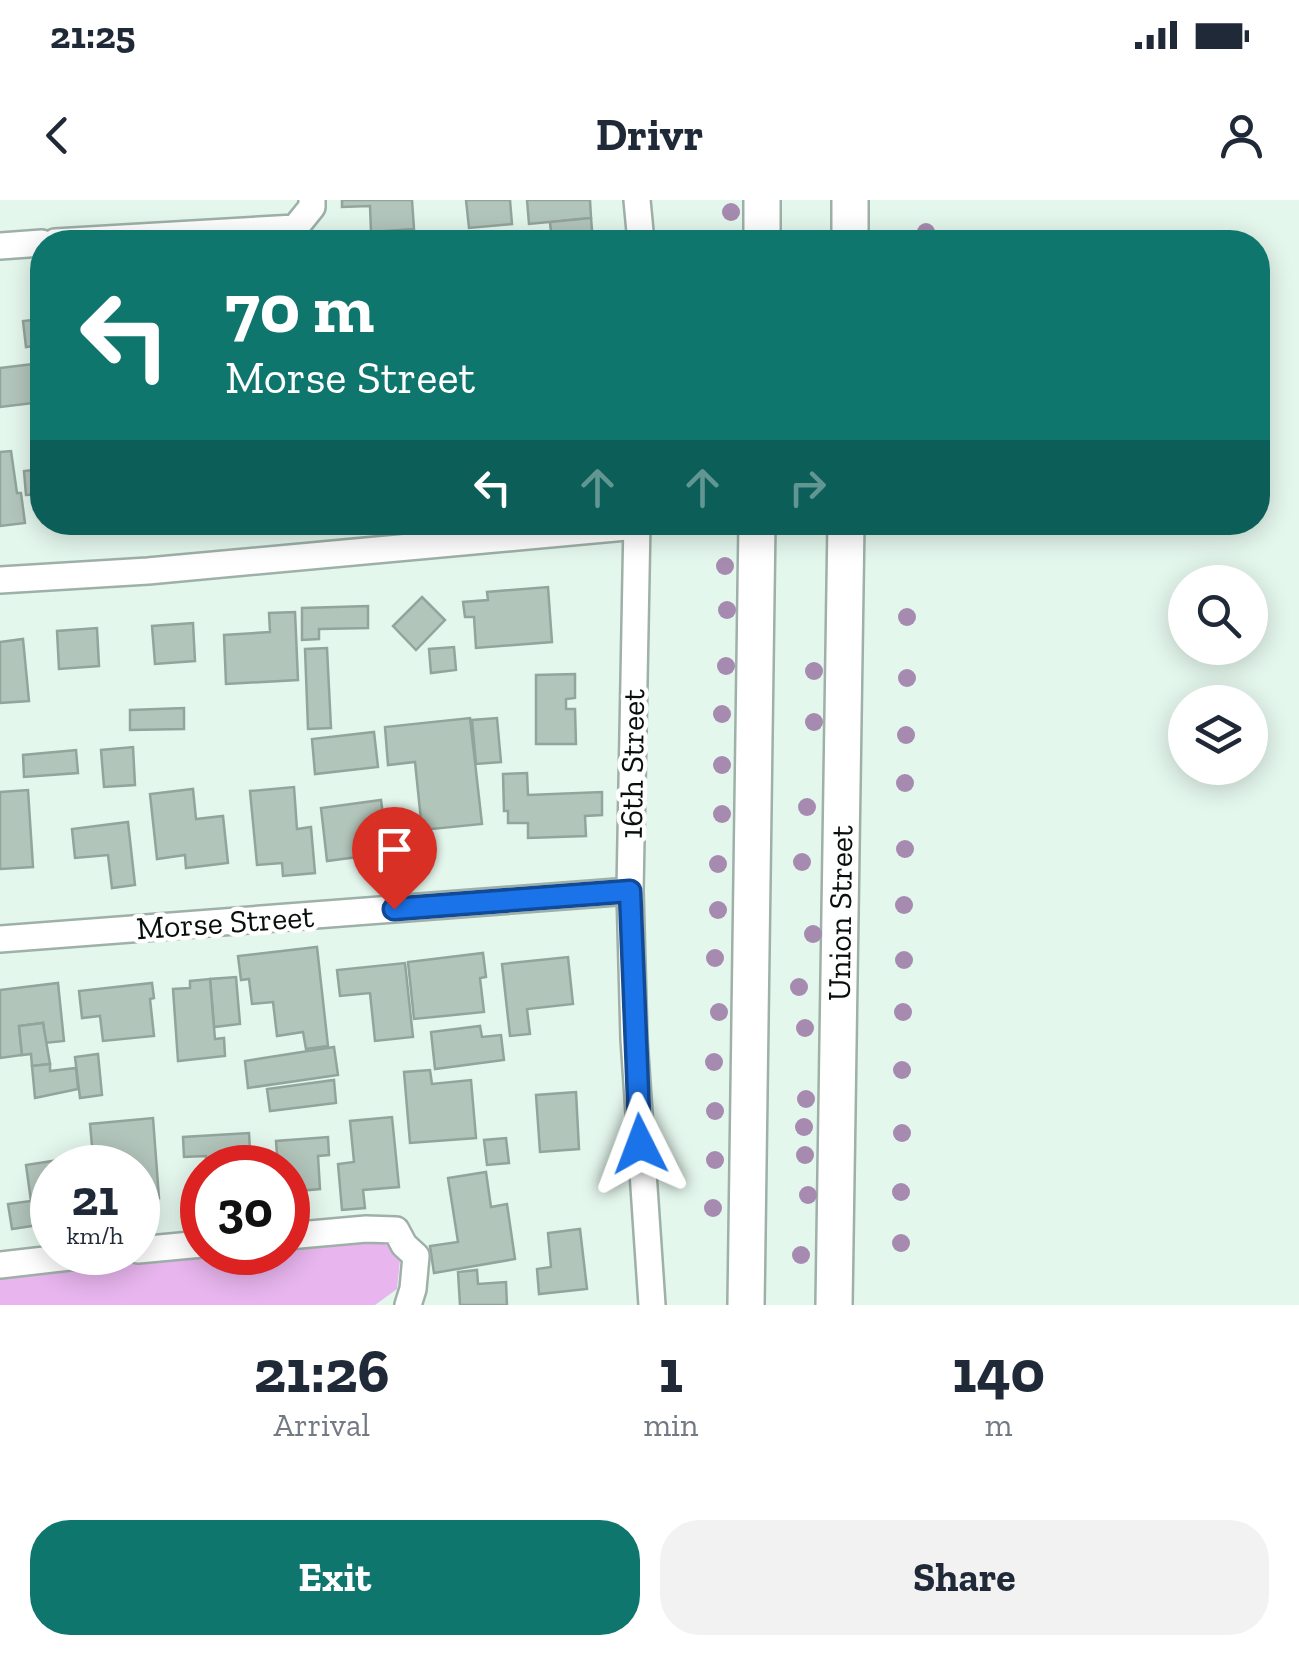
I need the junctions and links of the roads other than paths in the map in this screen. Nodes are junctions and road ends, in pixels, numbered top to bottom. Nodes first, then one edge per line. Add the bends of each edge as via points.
1 (312, 200) edge
2 (637, 200) edge
3 (762, 200) edge
4 (850, 200) edge
5 (261, 230) edge
6 (640, 230) edge
7 (762, 230) edge
8 (850, 230) edge
9 (30, 244) edge
10 (0, 246) edge
11 (523, 535) edge
12 (637, 535) edge
13 (757, 535) edge
14 (846, 535) edge
15 (0, 580) edge
16 (630, 891) junction
17 (0, 938) edge
18 (310, 1234) edge
19 (30, 1262) edge
20 (0, 1265) edge
21 (408, 1305) edge
22 (652, 1305) edge
23 (746, 1305) edge
24 (834, 1305) edge

1 - 5 street via 295,228
2 - 6 street
3 - 7 main road
4 - 8 main road
9 - 10 street
11 - 15 street
12 - 16 street, 16th Street
13 - 23 main road
14 - 24 main road, Union Street
16 - 17 street, Morse Street
16 - 22 street, 16th Street
18 - 21 street via 396,1230 416,1256
19 - 20 street

